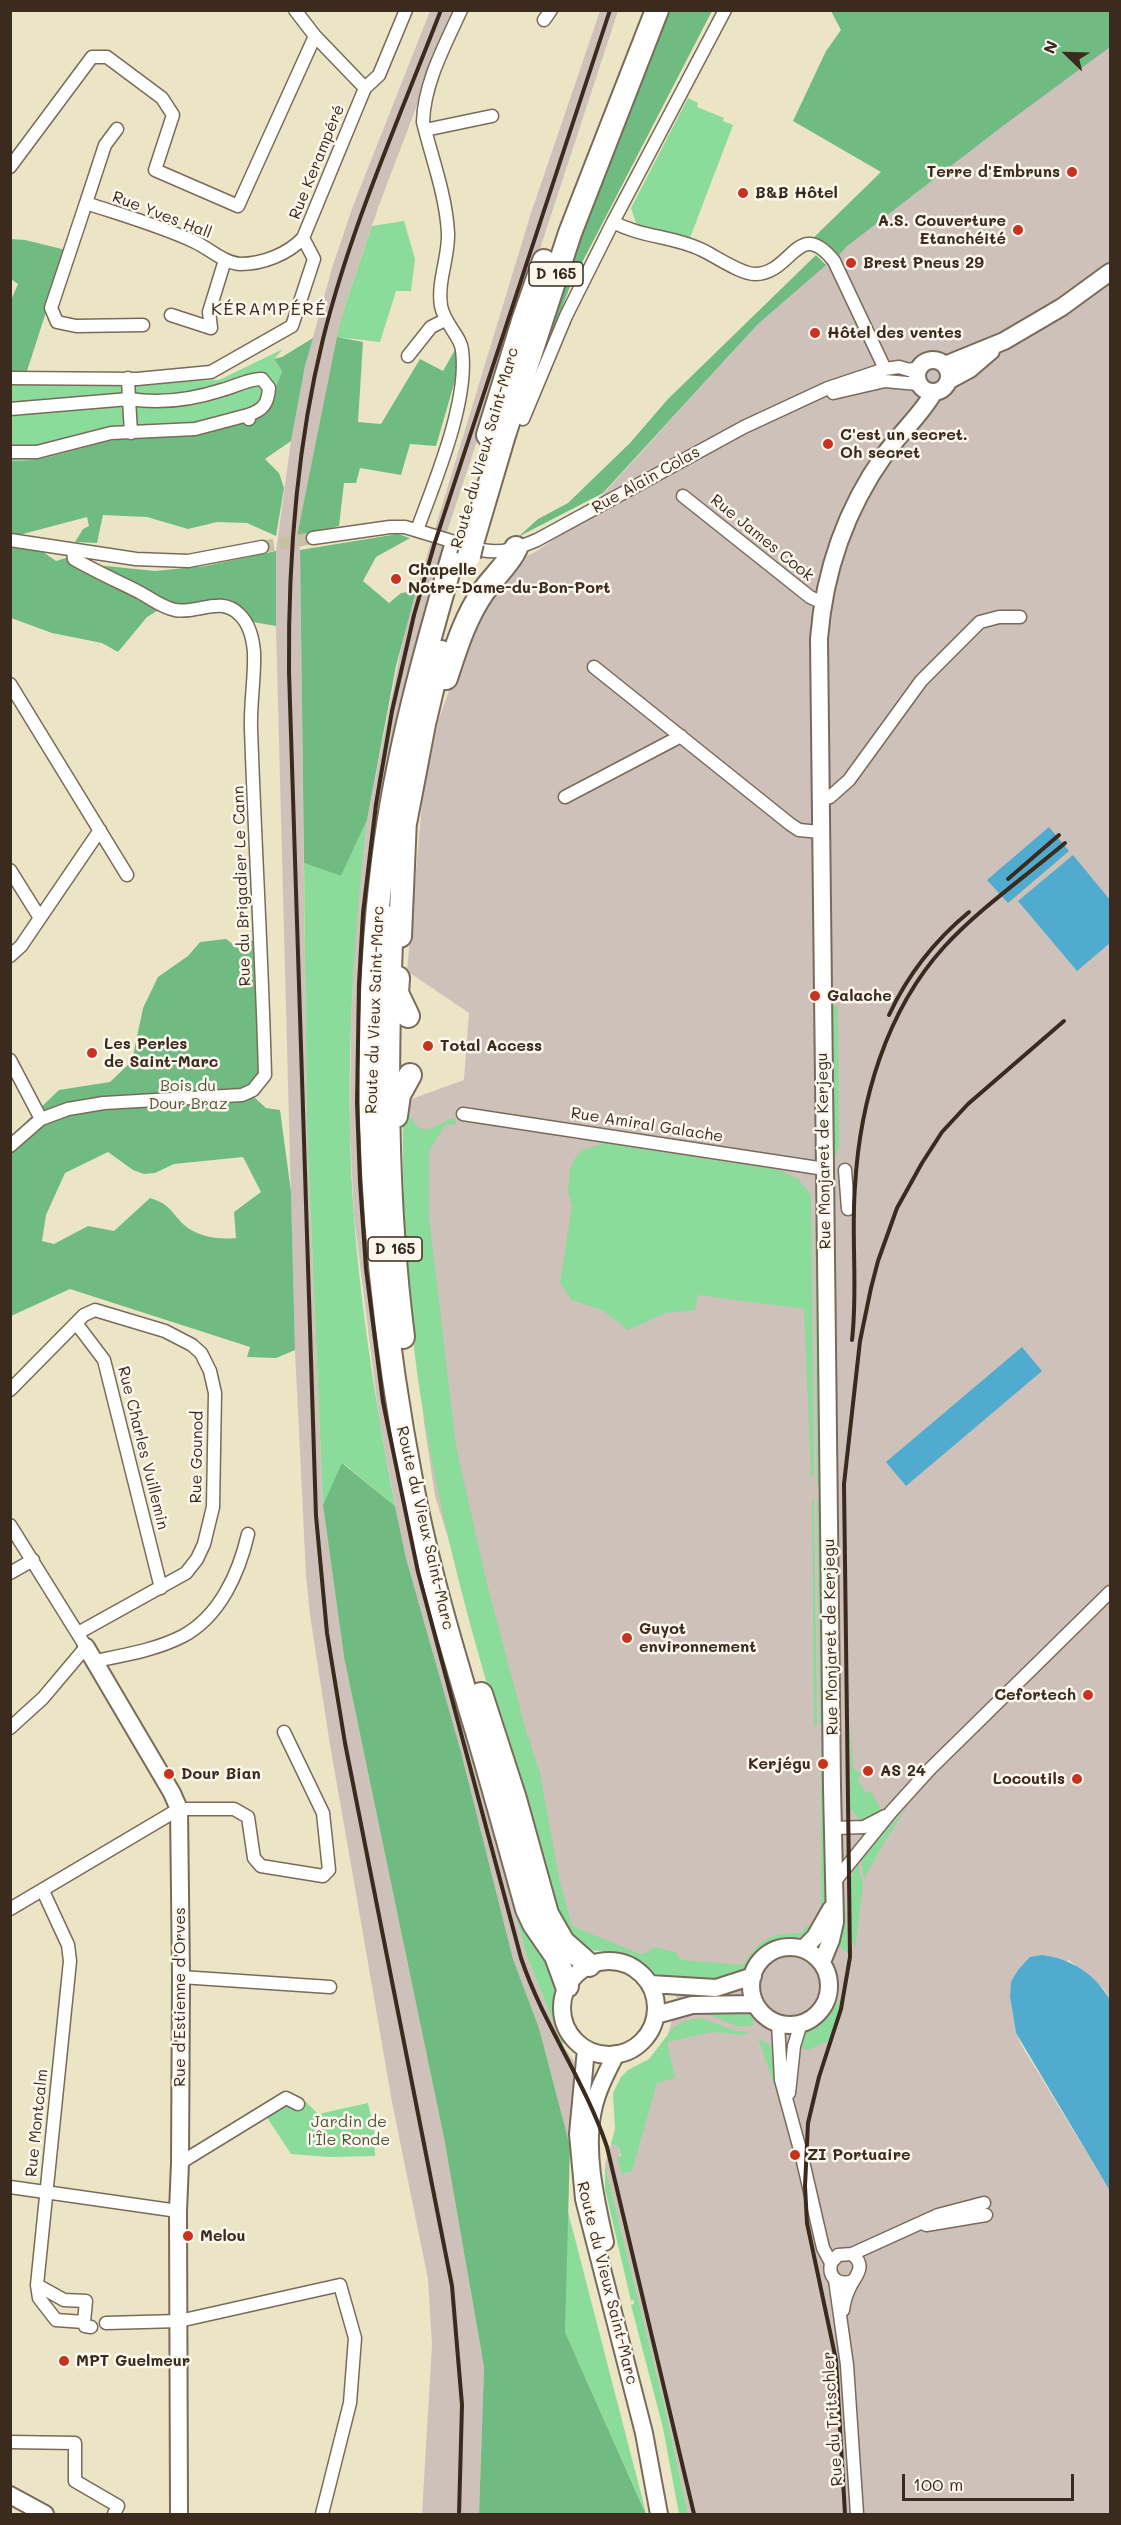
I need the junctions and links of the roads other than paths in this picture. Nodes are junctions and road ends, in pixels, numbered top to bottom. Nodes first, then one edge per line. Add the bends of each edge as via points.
1 (294, 10) edge
2 (406, 10) edge
3 (461, 10) edge
4 (641, 10) edge
5 (657, 10) edge
6 (725, 10) edge
7 (315, 36) junction
8 (365, 88) junction
9 (492, 116) dead end
10 (117, 129) dead end
11 (425, 130) junction
12 (10, 167) edge
13 (86, 203) junction
14 (613, 222) junction
15 (303, 238) junction
16 (225, 260) junction
17 (1110, 273) edge
18 (171, 315) dead end
19 (445, 320) junction
20 (143, 325) dead end
21 (408, 356) dead end
22 (885, 369) junction
23 (946, 373) junction
24 (10, 378) edge
25 (128, 378) junction
26 (923, 382) junction
27 (808, 398) junction
28 (129, 399) junction
29 (10, 409) edge
30 (523, 419) dead end
31 (131, 433) junction
32 (10, 452) edge
33 (683, 496) dead end
34 (417, 530) junction
35 (313, 538) tunnel mouth
36 (10, 540) edge
37 (262, 547) tunnel mouth
38 (467, 547) junction
39 (516, 548) junction
40 (73, 550) junction
41 (823, 603) junction
42 (1020, 617) dead end
43 (594, 667) dead end
44 (10, 684) edge
45 (681, 736) junction
46 (565, 797) dead end
47 (820, 800) junction
48 (405, 820) junction
49 (100, 830) junction
50 (820, 832) junction
51 (10, 870) edge
52 (127, 874) dead end
53 (40, 918) junction
54 (10, 956) edge
55 (408, 1016) dead end
56 (10, 1060) edge
57 (410, 1075) dead end
58 (463, 1114) dead end
59 (40, 1119) junction
60 (10, 1146) edge
61 (388, 1159) junction
62 (825, 1169) junction
63 (845, 1170) dead end
64 (848, 1209) dead end
65 (76, 1323) junction
66 (10, 1390) edge
67 (10, 1525) edge
68 (248, 1534) dead end
69 (33, 1560) junction
70 (10, 1573) edge
71 (161, 1588) junction
72 (1110, 1592) edge
73 (86, 1647) junction
74 (10, 1728) edge
75 (284, 1732) dead end
76 (178, 1809) junction
77 (891, 1812) junction
78 (834, 1828) junction
79 (836, 1881) junction
80 (43, 1891) junction
81 (835, 1900) junction
82 (10, 1909) edge
83 (803, 1949) junction
84 (822, 1962) junction
85 (589, 1965) junction
86 (753, 1976) junction
87 (181, 1977) junction
88 (650, 1984) junction
89 (567, 1986) junction
90 (330, 1987) dead end
91 (756, 2004) junction
92 (656, 2014) junction
93 (778, 2023) junction
94 (801, 2023) junction
95 (586, 2049) junction
96 (616, 2054) junction
97 (788, 2103) junction
98 (298, 2104) dead end
99 (180, 2163) junction
100 (10, 2187) edge
101 (46, 2192) junction
102 (985, 2209) dead end
103 (178, 2211) junction
104 (821, 2235) junction
105 (877, 2244) junction
106 (846, 2254) junction
107 (831, 2263) junction
108 (860, 2267) junction
109 (835, 2280) junction
110 (853, 2281) junction
111 (37, 2285) junction
112 (48, 2317) dead end
113 (842, 2320) junction
114 (63, 2321) junction
115 (179, 2321) junction
116 (106, 2323) dead end
117 (10, 2442) edge
118 (10, 2495) edge
119 (45, 2514) edge
120 (114, 2514) edge
121 (179, 2514) edge
122 (322, 2514) edge
123 (659, 2514) edge
124 (669, 2514) edge
125 (857, 2514) edge

1 - 7 street
2 - 8 street, Rue Kerampéré via 379,75
3 - 11 street via 436,66 423,111
4 - 38 highway, Route du Vieux Saint-Marc / D 165 via 523,321
5 - 38 highway, Route du Vieux Saint-Marc / D 165 via 567,243
6 - 14 street, Route du Vieux Saint-Marc
7 - 8 street
7 - 12 street via 238,206 155,170 173,115 162,98 107,57 92,57
8 - 15 street, Rue Kerampéré
9 - 11 street
10 - 13 street, Rue Yves Hall via 105,145
11 - 19 street via 443,195 448,235 441,304
13 - 16 street, Rue Yves Hall via 179,235
13 - 20 street, Rue Yves Hall via 51,308 57,322 76,326
14 - 22 street via 643,235 686,243 752,274 778,267 800,245 823,248 834,261
14 - 30 street, Route du Vieux Saint-Marc via 566,316
15 - 16 street, Rue Yves Hall via 294,248 268,260 240,264
15 - 25 street, Rue Kerampéré via 314,259 292,326 211,372
16 - 18 street, Rue Yves Hall via 209,312 211,328
17 - 23 street via 1004,341 970,369
19 - 21 street via 431,327
19 - 34 street via 462,346 464,369 456,410
22 - 26 street, Rue Alain Colas via 909,370
22 - 27 street, Rue Alain Colas
23 - 26 street via 944,387
23 - 26 street via 931,359
24 - 25 street, Rue Kerampéré
25 - 28 street
26 - 27 street, Rue Alain Colas via 885,381
26 - 41 street, Rue Monjaret de Kerjegu via 908,426 880,460 854,506 834,555
27 - 39 street, Rue Alain Colas via 744,427
28 - 29 street
28 - 31 street
28 - 31 street via 177,401 262,378 269,388 266,404 248,417 195,429
31 - 32 street via 111,433 37,452
33 - 41 street, Rue James Cook via 810,597
34 - 35 street, Rue Alain Colas via 390,527
34 - 38 street, Rue Alain Colas
36 - 40 street
37 - 40 street via 188,561
38 - 39 street, Rue Alain Colas via 505,552
38 - 48 highway, Route du Vieux Saint-Marc / D 165 via 437,665
38 - 89 highway, Route du Vieux Saint-Marc / D 165 via 416,686 382,871 371,1043 377,1239 398,1404 432,1573 527,1909 556,1956
39 - 48 highway via 468,619 435,711
40 - 59 street, Rue du Brigadier Le Cann via 74,559 155,604 188,611 215,604 230,607 248,627 254,651 250,726 266,1075 253,1090 242,1095 104,1102
41 - 47 street, Rue Monjaret de Kerjegu via 818,660
42 - 47 street via 980,622 921,681 849,780 830,797
43 - 45 street
44 - 49 street
45 - 46 street
45 - 50 street via 790,824 799,830
47 - 50 street, Rue Monjaret de Kerjegu
48 - 55 highway via 397,993
48 - 61 highway, Route du Vieux Saint-Marc / D 165 via 391,928 386,1046
49 - 52 street
49 - 53 street
50 - 62 street, Rue Monjaret de Kerjegu
51 - 53 street
53 - 54 street
56 - 59 street
57 - 61 highway via 399,1095
58 - 62 street, Rue Amiral Galache
59 - 60 street, Rue du Brigadier Le Cann
61 - 85 highway, Route du Vieux Saint-Marc / D 165 via 411,1396 444,1563 541,1898 562,1942
62 - 78 street, Rue Monjaret de Kerjegu
63 - 64 street
65 - 66 street
65 - 71 street, Rue Charles Vuillemin via 104,1360
65 - 71 street, Rue Gounod via 95,1310 165,1331 197,1349 210,1371 215,1393 210,1524 197,1559 186,1572
67 - 69 street, Rue d'Estienne d'Orves
68 - 73 street via 230,1586 207,1617 184,1635 160,1645
69 - 70 street
69 - 73 street, Rue d'Estienne d'Orves
71 - 73 street, Rue Gounod
72 - 77 street
73 - 74 street via 43,1698
73 - 76 street, Rue d'Estienne d'Orves
75 - 76 street via 323,1813 329,1870 323,1876 261,1866 254,1858 248,1817 234,1809
76 - 80 street
76 - 87 street, Rue d'Estienne d'Orves
77 - 78 street via 864,1827
77 - 79 street
78 - 79 street, Rue Monjaret de Kerjegu
79 - 81 street, Rue Monjaret de Kerjegu
80 - 82 street
80 - 101 street, Rue Montcalm via 68,1945 70,1962
81 - 83 street, Rue Monjaret de Kerjegu via 824,1924
81 - 84 street, Rue Monjaret de Kerjegu via 833,1929
83 - 84 street
83 - 86 street via 792,1947 772,1952 763,1958
84 - 94 street via 829,1993 819,2012
85 - 88 street via 606,1960 623,1963
85 - 89 street
86 - 88 street via 716,1988
86 - 91 street via 751,1986
87 - 90 street
87 - 99 street, Rue d'Estienne d'Orves
88 - 92 street
89 - 95 street via 562,2000 566,2028
91 - 92 street via 692,2005
91 - 93 street via 765,2016
92 - 96 street via 642,2041
93 - 94 street
93 - 97 street via 779,2062
94 - 97 street
95 - 96 street
95 - 123 street, Route du Vieux Saint-Marc via 578,2134 584,2199 644,2433
96 - 124 street, Route du Vieux Saint-Marc via 593,2110 591,2148 595,2184
97 - 104 street
98 - 99 street via 286,2098
99 - 103 street, Rue d'Estienne d'Orves
100 - 101 street
101 - 103 street
101 - 111 street, Rue Montcalm
102 - 105 street via 948,2223 919,2225
103 - 115 street, Rue d'Estienne d'Orves
104 - 106 street
104 - 107 street
105 - 106 street
105 - 108 street
106 - 107 street
106 - 108 street
107 - 109 street
108 - 110 street
109 - 110 street
109 - 113 street, Rue du Tritschler
110 - 113 street, Rue du Tritschler
111 - 114 street via 39,2298 56,2320
111 - 114 street via 64,2300 86,2301 87,2324
112 - 114 street via 58,2324
113 - 125 street, Rue du Tritschler
115 - 116 street
115 - 121 street, Rue d'Estienne d'Orves
115 - 122 street via 340,2285 355,2338 350,2403
117 - 120 street via 75,2443 75,2481 118,2506
118 - 119 street

